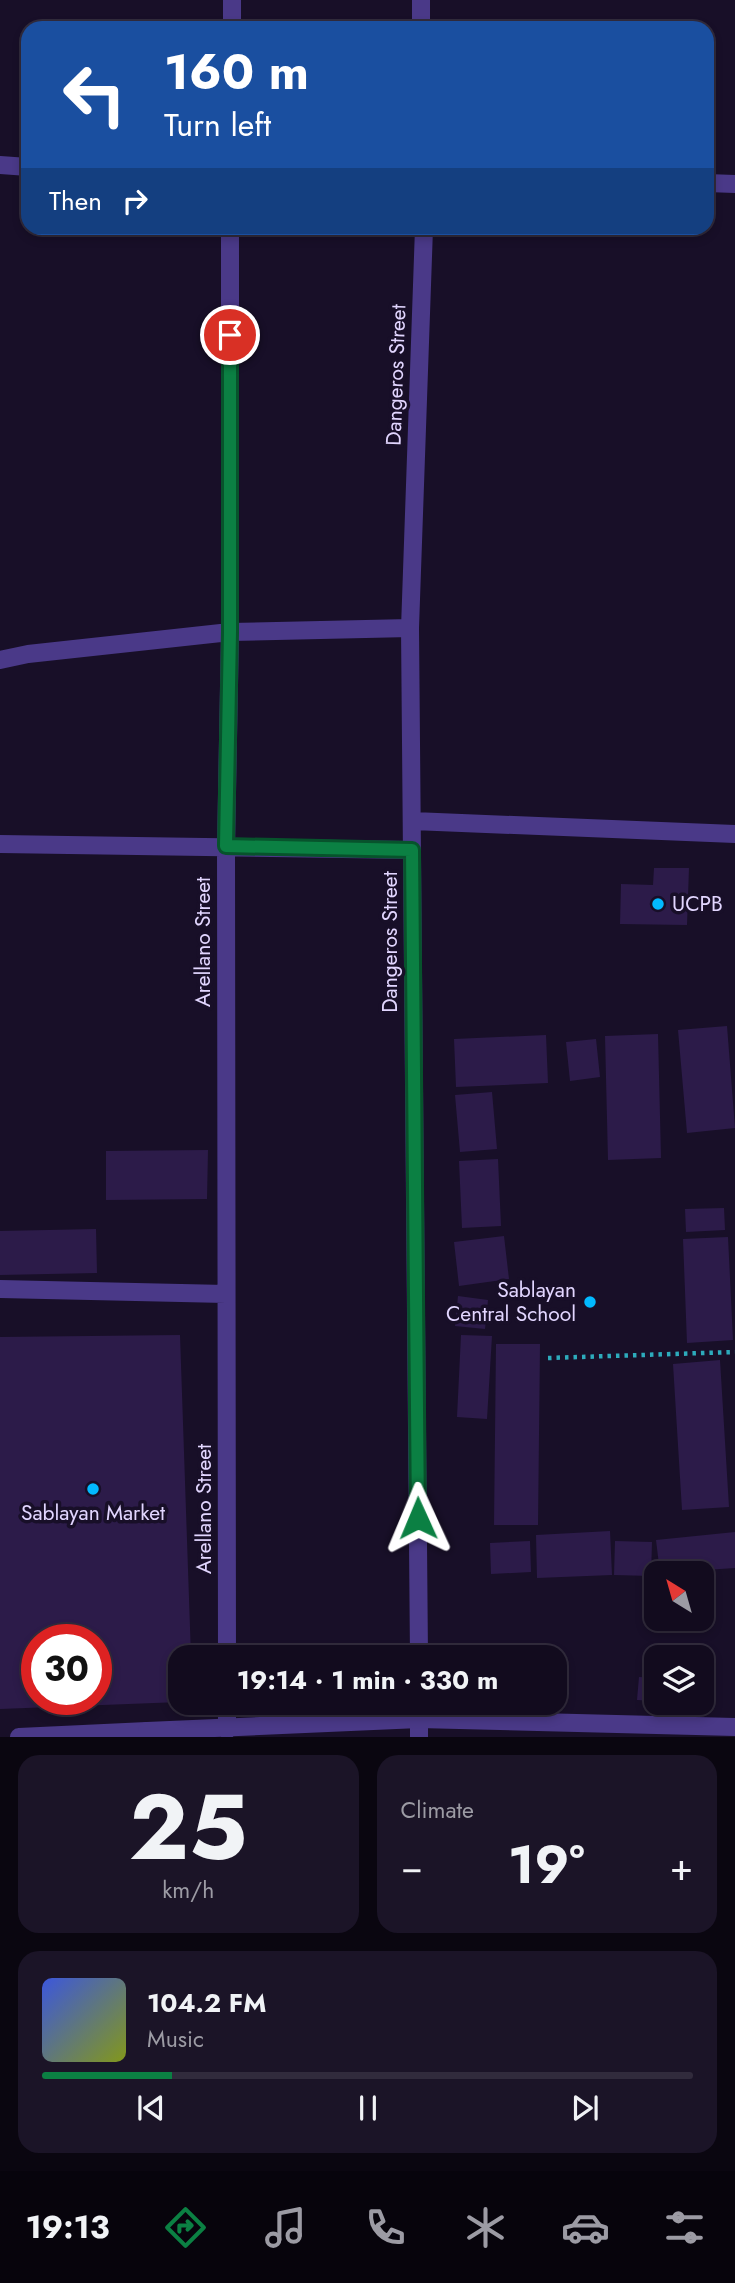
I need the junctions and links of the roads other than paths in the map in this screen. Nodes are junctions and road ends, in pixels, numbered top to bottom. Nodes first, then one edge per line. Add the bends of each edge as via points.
1 (232, 0) edge
2 (421, 0) edge
3 (232, 21) edge
4 (421, 21) edge
5 (0, 165) edge
6 (21, 166) edge
7 (714, 183) edge
8 (735, 184) edge
9 (230, 235) edge
10 (424, 235) edge
11 (410, 628) junction
12 (230, 632) junction
13 (0, 660) edge
14 (413, 821) junction
15 (735, 834) edge
16 (0, 844) edge
17 (226, 846) junction
18 (412, 850) junction
19 (0, 1290) edge
20 (226, 1294) junction
21 (227, 1645) edge
22 (419, 1645) edge
23 (227, 1715) edge
24 (419, 1720) edge
25 (735, 1727) edge
26 (227, 1730) junction
27 (148, 1734) edge
28 (19, 1737) edge

1 - 3 street
2 - 4 street
5 - 6 street
7 - 8 street
9 - 12 street, Arellano Street
10 - 11 street, Dangeros Street
11 - 12 street
11 - 14 street, Dangeros Street
12 - 13 street
12 - 17 street, Arellano Street
14 - 15 street
14 - 18 street, Dangeros Street
16 - 17 street
17 - 18 street
17 - 20 street, Arellano Street
18 - 22 street, Dangeros Street
19 - 20 street
20 - 21 street, Arellano Street
23 - 26 street
24 - 25 street
24 - 26 street
26 - 27 street
27 - 28 street

